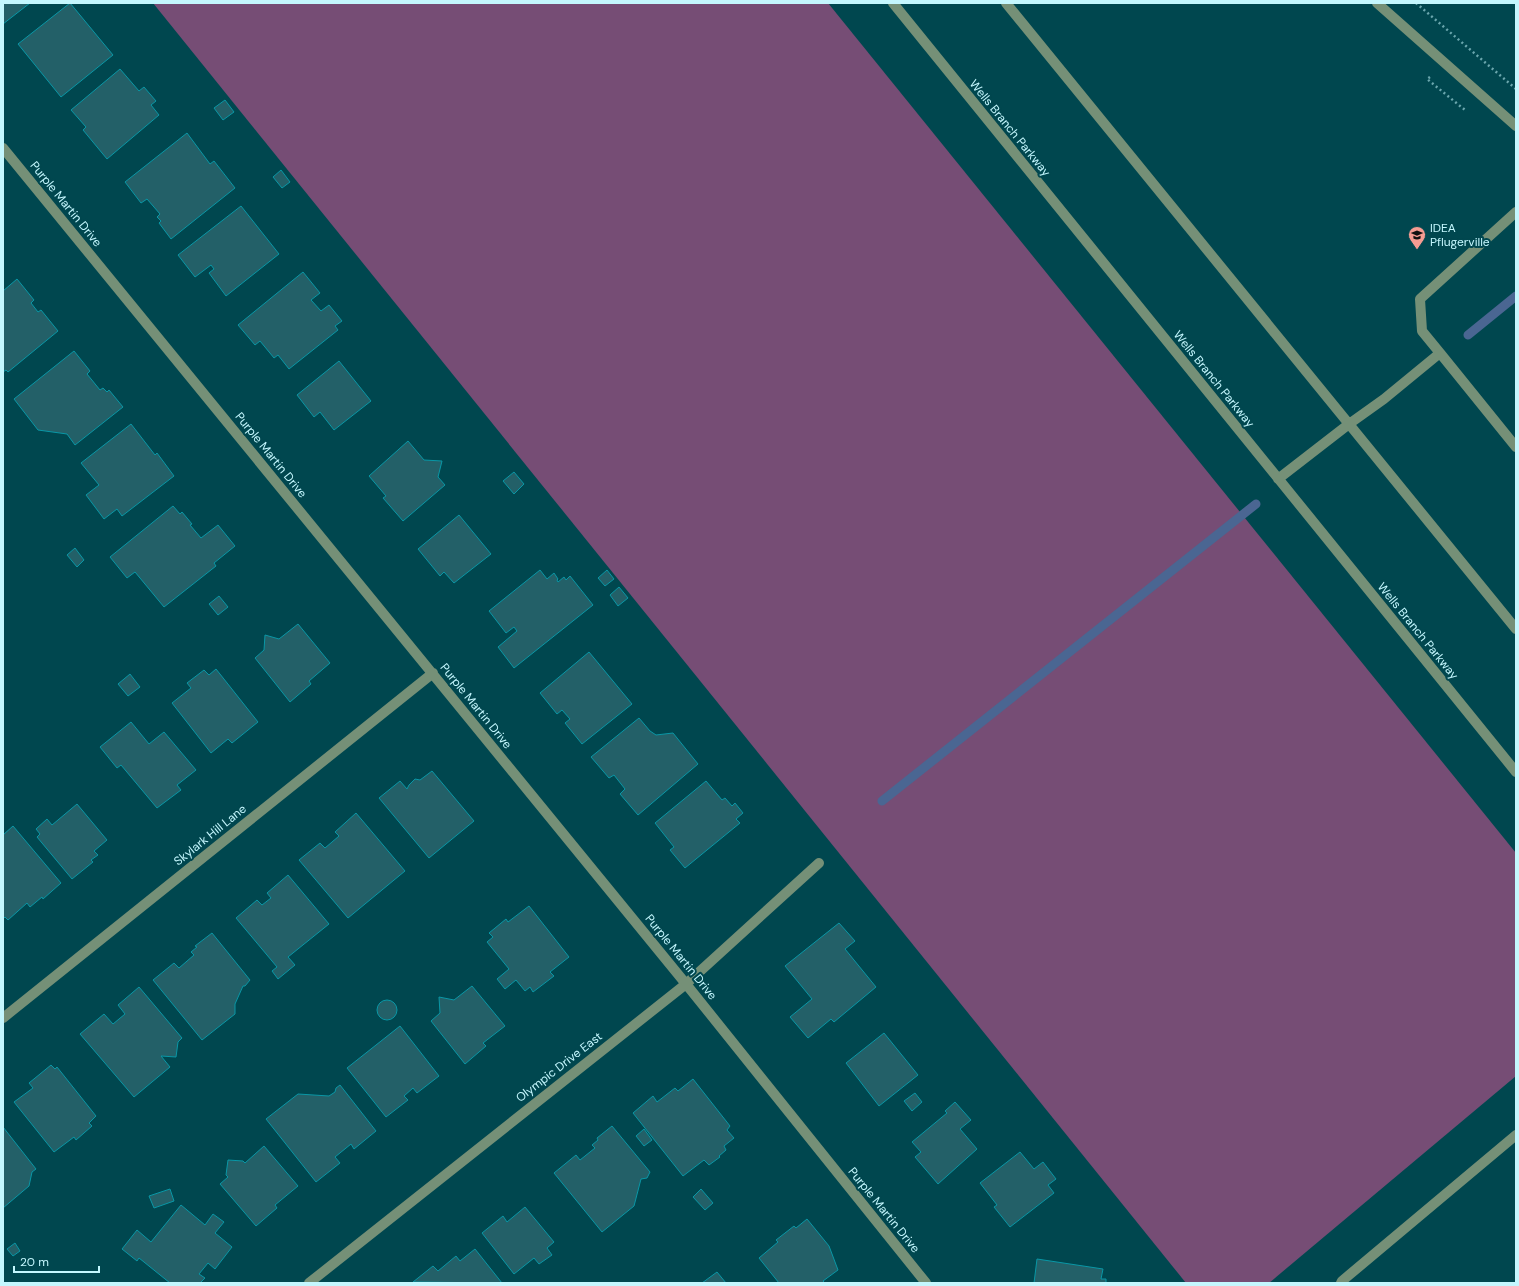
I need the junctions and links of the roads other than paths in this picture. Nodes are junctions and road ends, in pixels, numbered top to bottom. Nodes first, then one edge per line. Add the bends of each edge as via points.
1 (893, 3) edge
2 (1006, 3) edge
3 (1377, 3) edge
4 (1516, 126) edge
5 (3, 148) edge
6 (1516, 212) edge
7 (1440, 353) junction
8 (1349, 424) junction
9 (1516, 447) edge
10 (1278, 479) junction
11 (1516, 629) edge
12 (433, 673) junction
13 (1516, 772) edge
14 (819, 863) dead end
15 (686, 984) junction
16 (3, 1018) edge
17 (1516, 1135) edge
18 (309, 1283) edge
19 (926, 1283) edge
20 (1341, 1283) edge

1 - 10 street, Wells Branch Parkway
2 - 8 street
3 - 4 street
5 - 12 street, Purple Martin Drive
6 - 7 street via 1420,299 1422,331
7 - 8 street
7 - 9 street
8 - 10 street
8 - 11 street
10 - 13 street, Wells Branch Parkway
12 - 15 street, Purple Martin Drive
12 - 16 street, Skylark Hill Lane
14 - 15 street, Olympic Drive East
15 - 18 street, Olympic Drive East
15 - 19 street, Purple Martin Drive
17 - 20 street

